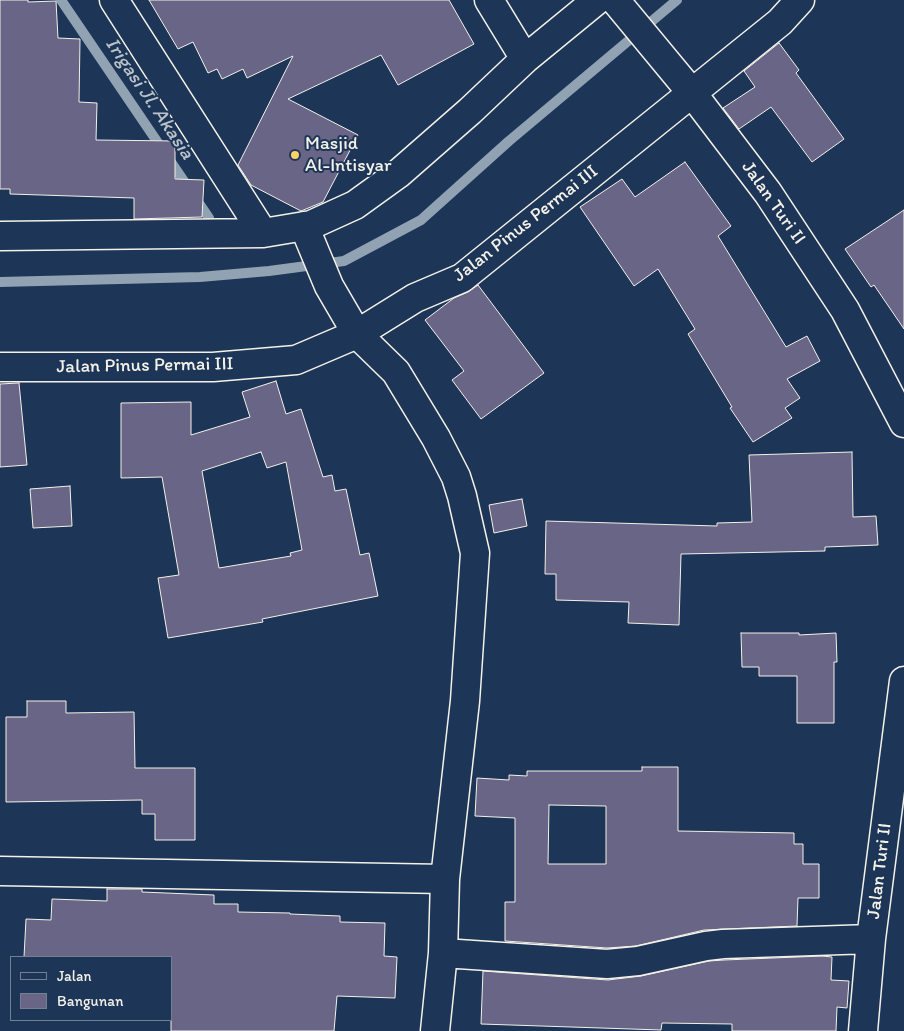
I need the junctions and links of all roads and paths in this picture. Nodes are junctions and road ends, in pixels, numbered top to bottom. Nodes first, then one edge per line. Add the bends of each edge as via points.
1 (489, 0) edge
2 (597, 0) edge
3 (800, 0) edge
4 (118, 1) edge
5 (619, 4) edge
6 (525, 59) junction
7 (692, 93) junction
8 (263, 233) junction
9 (0, 236) edge
10 (309, 238) junction
11 (357, 334) junction
12 (0, 367) edge
13 (904, 423) edge
14 (904, 681) edge
15 (0, 871) edge
16 (445, 879) junction
17 (871, 939) junction
18 (443, 954) junction
19 (435, 1031) edge
20 (863, 1031) edge

1 - 6 street
2 - 6 street
3 - 7 street, Jalan Pinus Permai III via 780,22
4 - 8 street
5 - 7 street, Jalan Turi II
6 - 10 street via 398,174 354,205 311,225
7 - 11 street, Jalan Pinus Permai III via 462,278 415,298
7 - 13 street, Jalan Turi II via 768,193 845,310
8 - 9 street
8 - 10 street
10 - 11 street via 329,286
11 - 12 street, Jalan Pinus Permai III via 296,360 213,367
11 - 16 street via 396,372 436,438 456,477 475,553 465,702
14 - 17 street, Jalan Turi II
15 - 16 street
16 - 18 street
17 - 18 street via 706,946 638,961 607,964
17 - 20 street, Jalan Turi II
18 - 19 street

